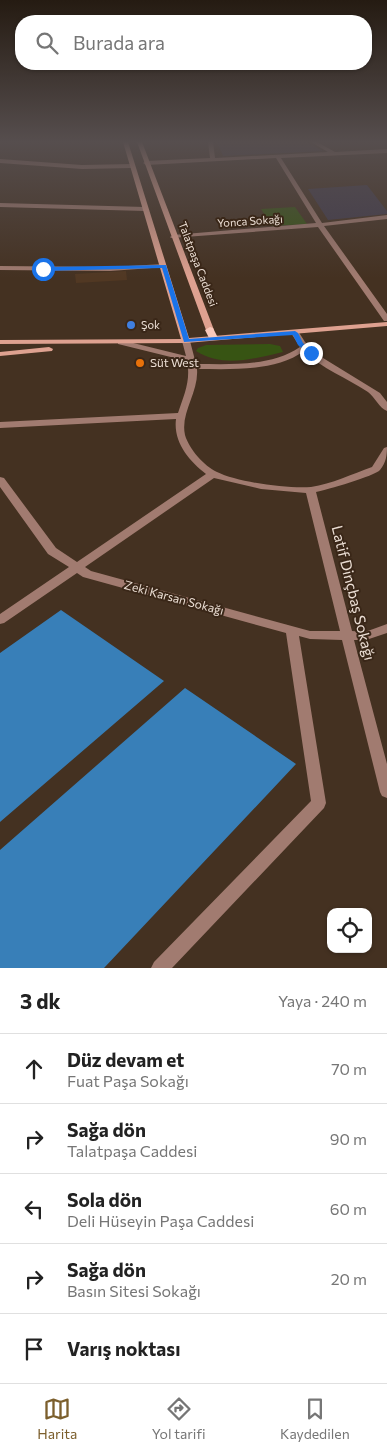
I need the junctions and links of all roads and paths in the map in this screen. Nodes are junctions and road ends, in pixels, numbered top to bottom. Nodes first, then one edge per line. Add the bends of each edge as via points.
1 (138, 187) edge
2 (155, 187) edge
3 (297, 187) edge
4 (0, 205) edge
5 (145, 209) junction
6 (387, 216) edge
7 (320, 225) junction
8 (173, 237) junction
9 (164, 266) junction
10 (0, 268) edge
11 (387, 319) edge
12 (387, 324) edge
13 (295, 333) junction
14 (212, 334) junction
15 (186, 341) junction
16 (0, 342) edge
17 (121, 342) junction
18 (103, 343) junction
19 (304, 348) junction
20 (0, 354) edge
21 (192, 362) junction
22 (387, 408) edge
23 (179, 416) junction
24 (0, 425) edge
25 (387, 450) edge
26 (376, 469) junction
27 (212, 474) junction
28 (387, 474) edge
29 (0, 480) edge
30 (310, 490) junction
31 (77, 567) junction
32 (0, 620) edge
33 (387, 628) edge
34 (292, 630) junction
35 (348, 637) junction
36 (387, 792) edge
37 (160, 968) edge

1 - 5 main road
2 - 8 main road, Talatpaşa Caddesi
3 - 7 street
4 - 5 street
5 - 9 main road
6 - 7 street, Yonca Sokağı
7 - 8 street, Yonca Sokağı
7 - 11 street
8 - 14 main road, Talatpaşa Caddesi
9 - 10 street
9 - 15 main road
12 - 13 main road
13 - 14 main road
13 - 19 street
14 - 15 main road
15 - 17 main road
15 - 21 street
16 - 18 main road
17 - 18 main road
17 - 21 street
18 - 20 main road
19 - 21 street via 298,354 236,367
19 - 22 street via 377,394
21 - 23 street via 193,380
23 - 24 street
23 - 27 street via 180,435 190,454
25 - 26 street
26 - 28 street
26 - 30 street
27 - 30 street via 267,487
27 - 31 street
29 - 31 street, Zeki Karsan Sokağı via 52,550
30 - 35 street, Latif Dinçbaş Sokağı
31 - 32 street
31 - 34 street, Zeki Karsan Sokağı via 87,574
33 - 35 street, Zeki Karsan Sokağı via 366,636
34 - 35 street, Zeki Karsan Sokağı via 310,635
34 - 37 street via 319,803
35 - 36 street, Latif Dinçbaş Sokağı

